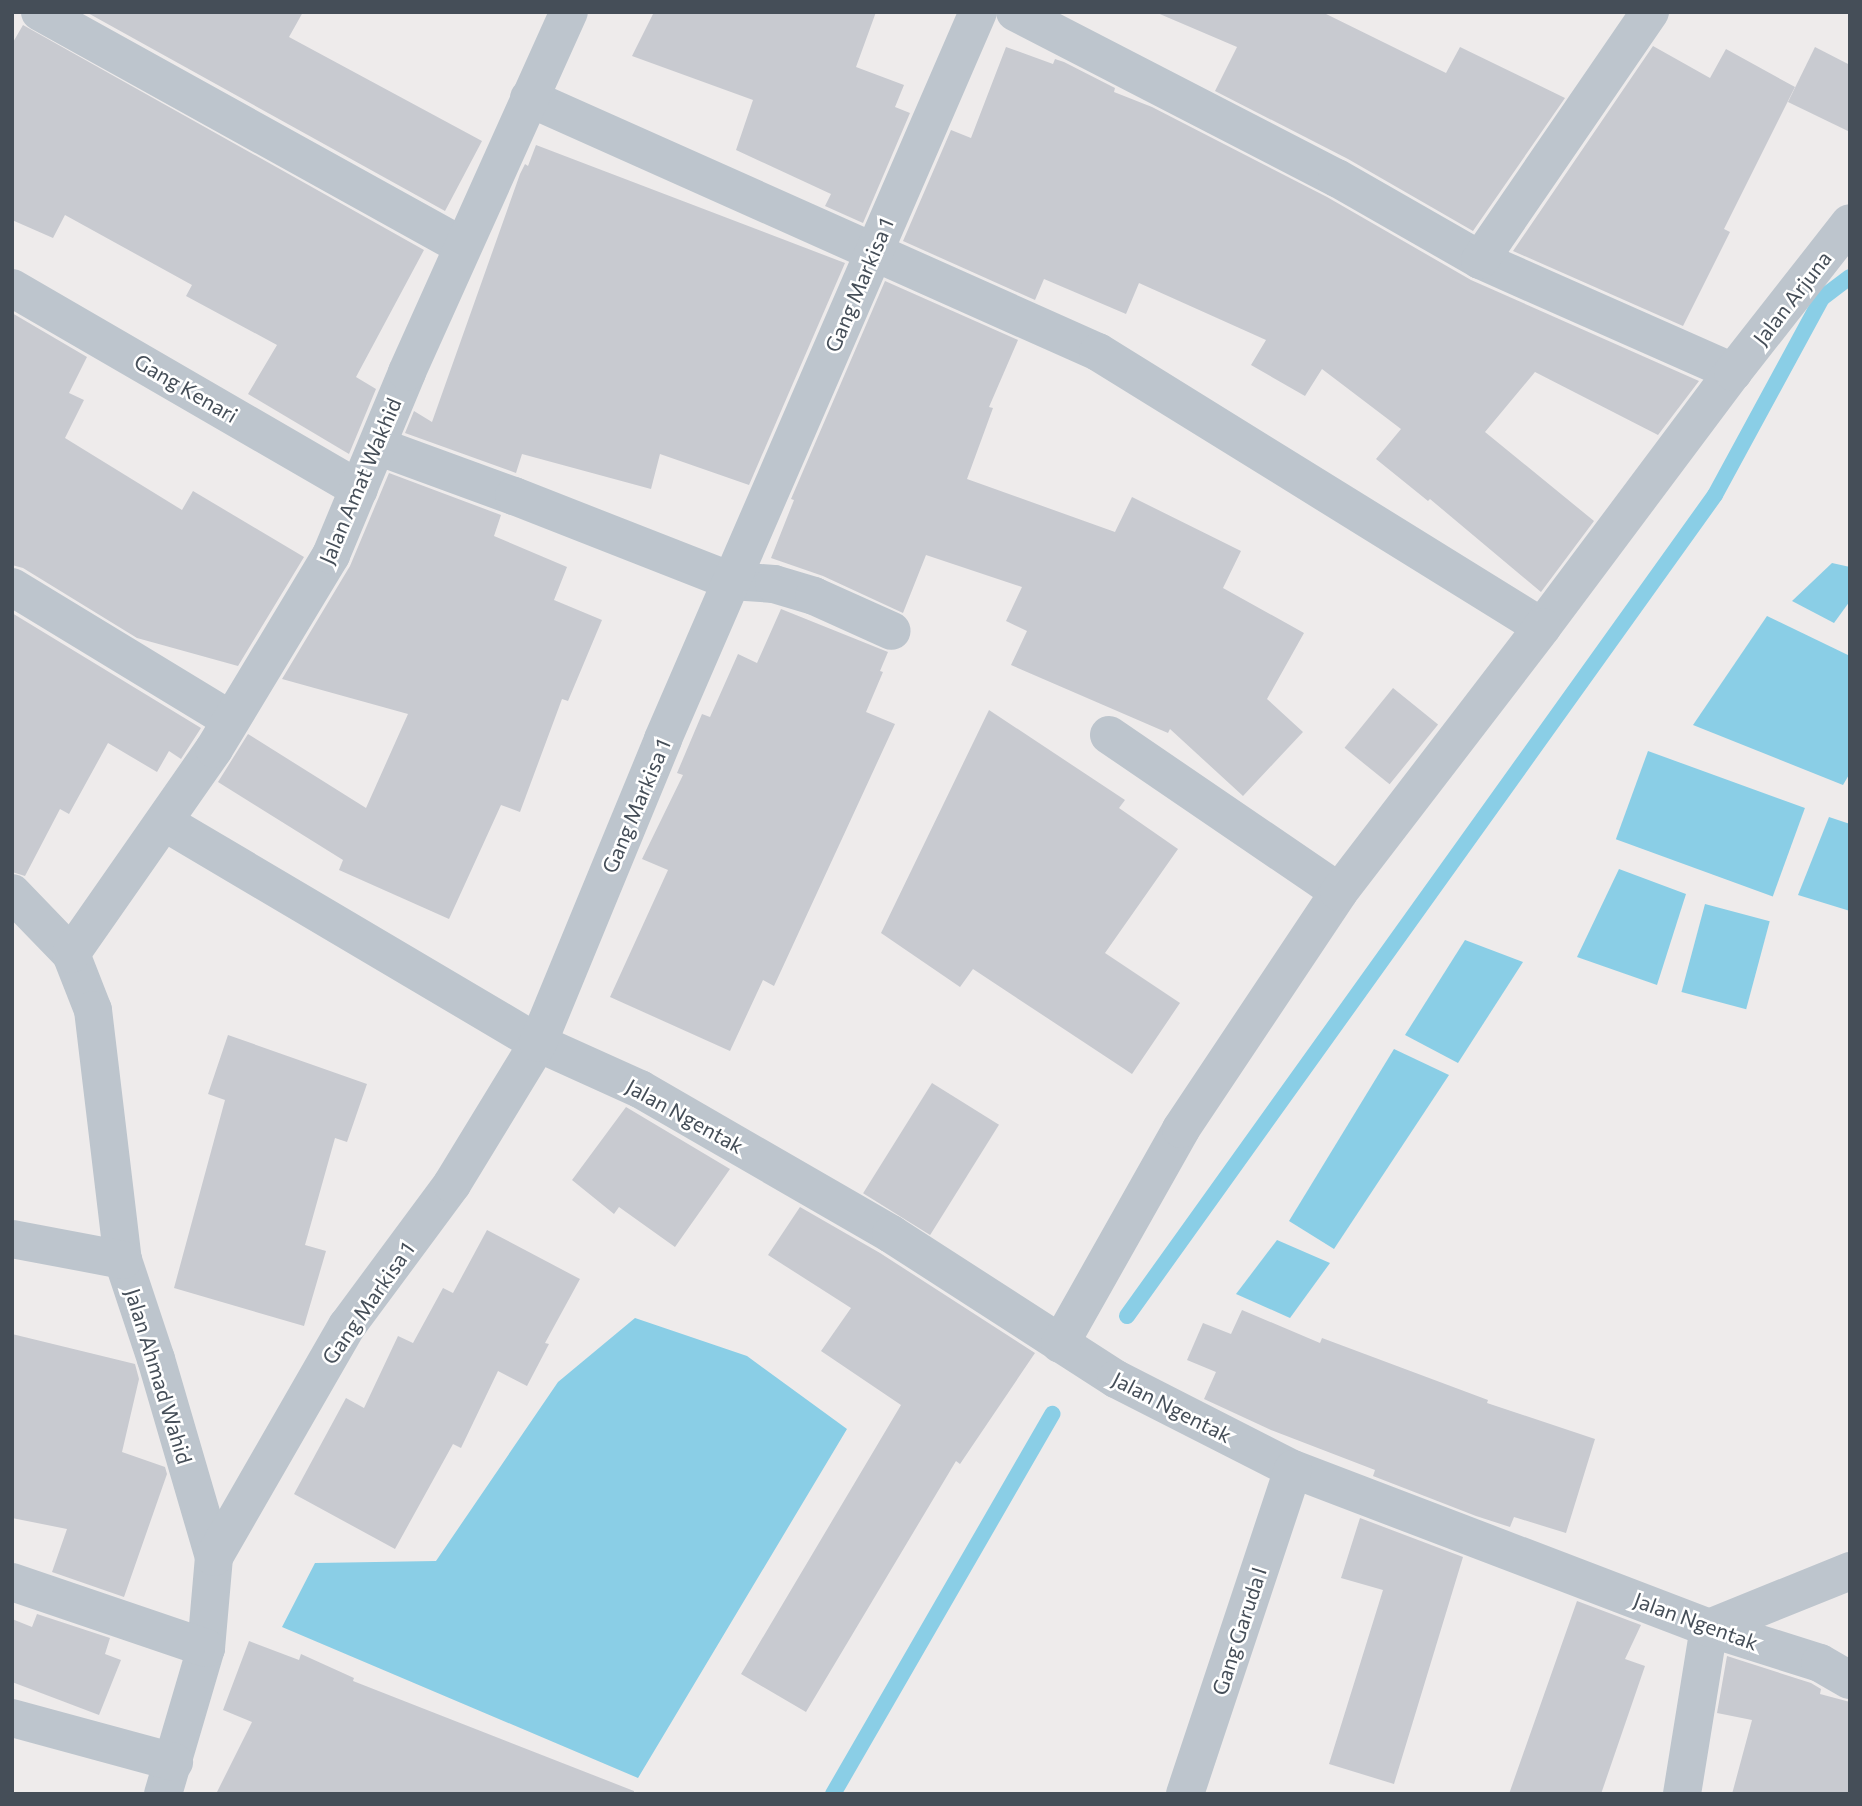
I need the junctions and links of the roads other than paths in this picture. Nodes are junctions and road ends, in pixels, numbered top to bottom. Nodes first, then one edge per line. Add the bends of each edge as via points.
1 (40, 12) edge
2 (569, 12) edge
3 (978, 12) edge
4 (1015, 12) edge
5 (1650, 12) edge
6 (529, 98) junction
7 (1850, 223) edge
8 (463, 246) junction
9 (873, 251) junction
10 (1480, 260) junction
11 (12, 288) edge
12 (1733, 372) junction
13 (377, 446) junction
14 (359, 489) junction
15 (731, 581) junction
16 (12, 587) edge
17 (1542, 627) junction
18 (892, 631) dead end
19 (231, 720) junction
20 (1109, 735) dead end
21 (164, 822) junction
22 (1339, 892) junction
23 (12, 894) edge
24 (71, 954) junction
25 (538, 1043) junction
26 (12, 1239) edge
27 (123, 1260) junction
28 (1060, 1344) junction
29 (1293, 1469) junction
30 (214, 1557) junction
31 (1850, 1571) edge
32 (12, 1582) edge
33 (1709, 1628) junction
34 (206, 1648) junction
35 (1850, 1680) edge
36 (12, 1718) edge
37 (169, 1778) edge
38 (1185, 1794) edge
39 (1682, 1794) edge

1 - 8 street
2 - 6 street, Jalan Amat Wakhid
3 - 9 street, Gang Markisa 1
4 - 10 street via 1337,178
5 - 10 street
6 - 8 street, Jalan Amat Wakhid
6 - 9 street
7 - 12 street, Jalan Arjuna
8 - 13 street, Jalan Amat Wakhid
9 - 15 street, Gang Markisa 1
9 - 17 street via 1098,352
10 - 12 street
11 - 14 street, Gang Kenari
12 - 17 street, Jalan Arjuna
13 - 14 street, Jalan Amat Wakhid
13 - 15 street
14 - 19 street, Jalan Amat Wakhid via 331,555
15 - 18 street via 774,584 814,596
15 - 25 street, Gang Markisa 1
16 - 19 street
17 - 22 street, Jalan Arjuna
19 - 21 street, Jalan Amat Wakhid
20 - 22 street
21 - 24 street, Jalan Amat Wakhid
21 - 25 street, Jalan Ngentak
22 - 28 street, Jalan Arjuna via 1181,1129
23 - 24 street
24 - 27 street, Jalan Ahmad Wahid via 93,1010
25 - 28 street, Jalan Ngentak via 652,1096 891,1234
25 - 30 street, Gang Markisa 1 via 452,1184 347,1326
26 - 27 street
27 - 30 street, Jalan Ahmad Wahid
28 - 29 street, Jalan Ngentak via 1116,1379
29 - 33 street, Jalan Ngentak
29 - 38 street, Gang Garuda I
30 - 34 street, Jalan Ahmad Wahid
31 - 33 street
32 - 34 street
33 - 35 street, Jalan Ngentak via 1820,1663
33 - 39 street
34 - 37 street, Jalan Ahmad Wahid
36 - 37 street

